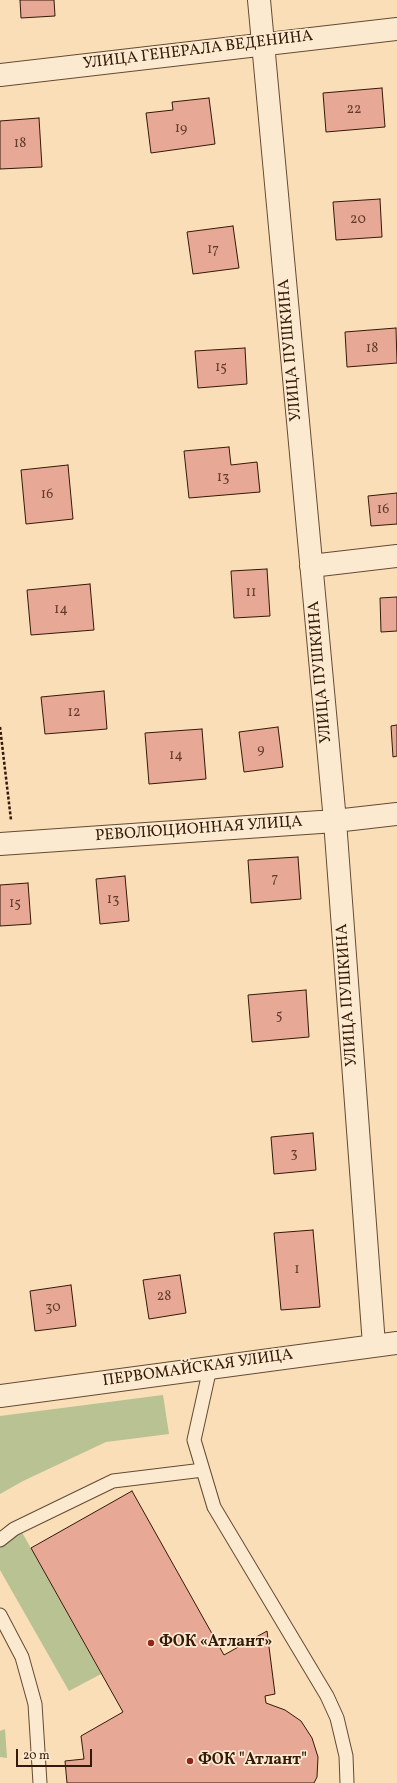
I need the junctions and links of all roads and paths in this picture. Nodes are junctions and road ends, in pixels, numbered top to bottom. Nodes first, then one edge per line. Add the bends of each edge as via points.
1 (259, 0) edge
2 (397, 29) edge
3 (263, 43) junction
4 (0, 75) edge
5 (397, 556) edge
6 (311, 566) junction
7 (0, 727) edge
8 (397, 814) edge
9 (335, 821) junction
10 (7, 844) edge
11 (397, 1343) edge
12 (374, 1345) junction
13 (210, 1368) junction
14 (0, 1396) edge
15 (203, 1470) junction
16 (0, 1540) edge
17 (0, 1615) edge
18 (40, 1783) edge
19 (347, 1783) edge

1 - 3 street, УЛИЦА ПУШКИНА
2 - 3 street, УЛИЦА ГЕНЕРАЛА ВЕДЕНИНА
3 - 4 street, УЛИЦА ГЕНЕРАЛА ВЕДЕНИНА
3 - 6 street, УЛИЦА ПУШКИНА
5 - 6 street
6 - 9 street, УЛИЦА ПУШКИНА
7 - 10 path
8 - 9 street, РЕВОЛЮЦИОННАЯ УЛИЦА
9 - 10 street, РЕВОЛЮЦИОННАЯ УЛИЦА
9 - 12 street, УЛИЦА ПУШКИНА
11 - 12 street, ПЕРВОМАЙСКАЯ УЛИЦА
12 - 13 street, ПЕРВОМАЙСКАЯ УЛИЦА
13 - 14 street, ПЕРВОМАЙСКАЯ УЛИЦА
13 - 15 lane via 194,1440
15 - 16 lane via 113,1481 14,1529
15 - 19 lane via 214,1507 327,1696 337,1718 346,1756
17 - 18 lane via 22,1657 35,1704

